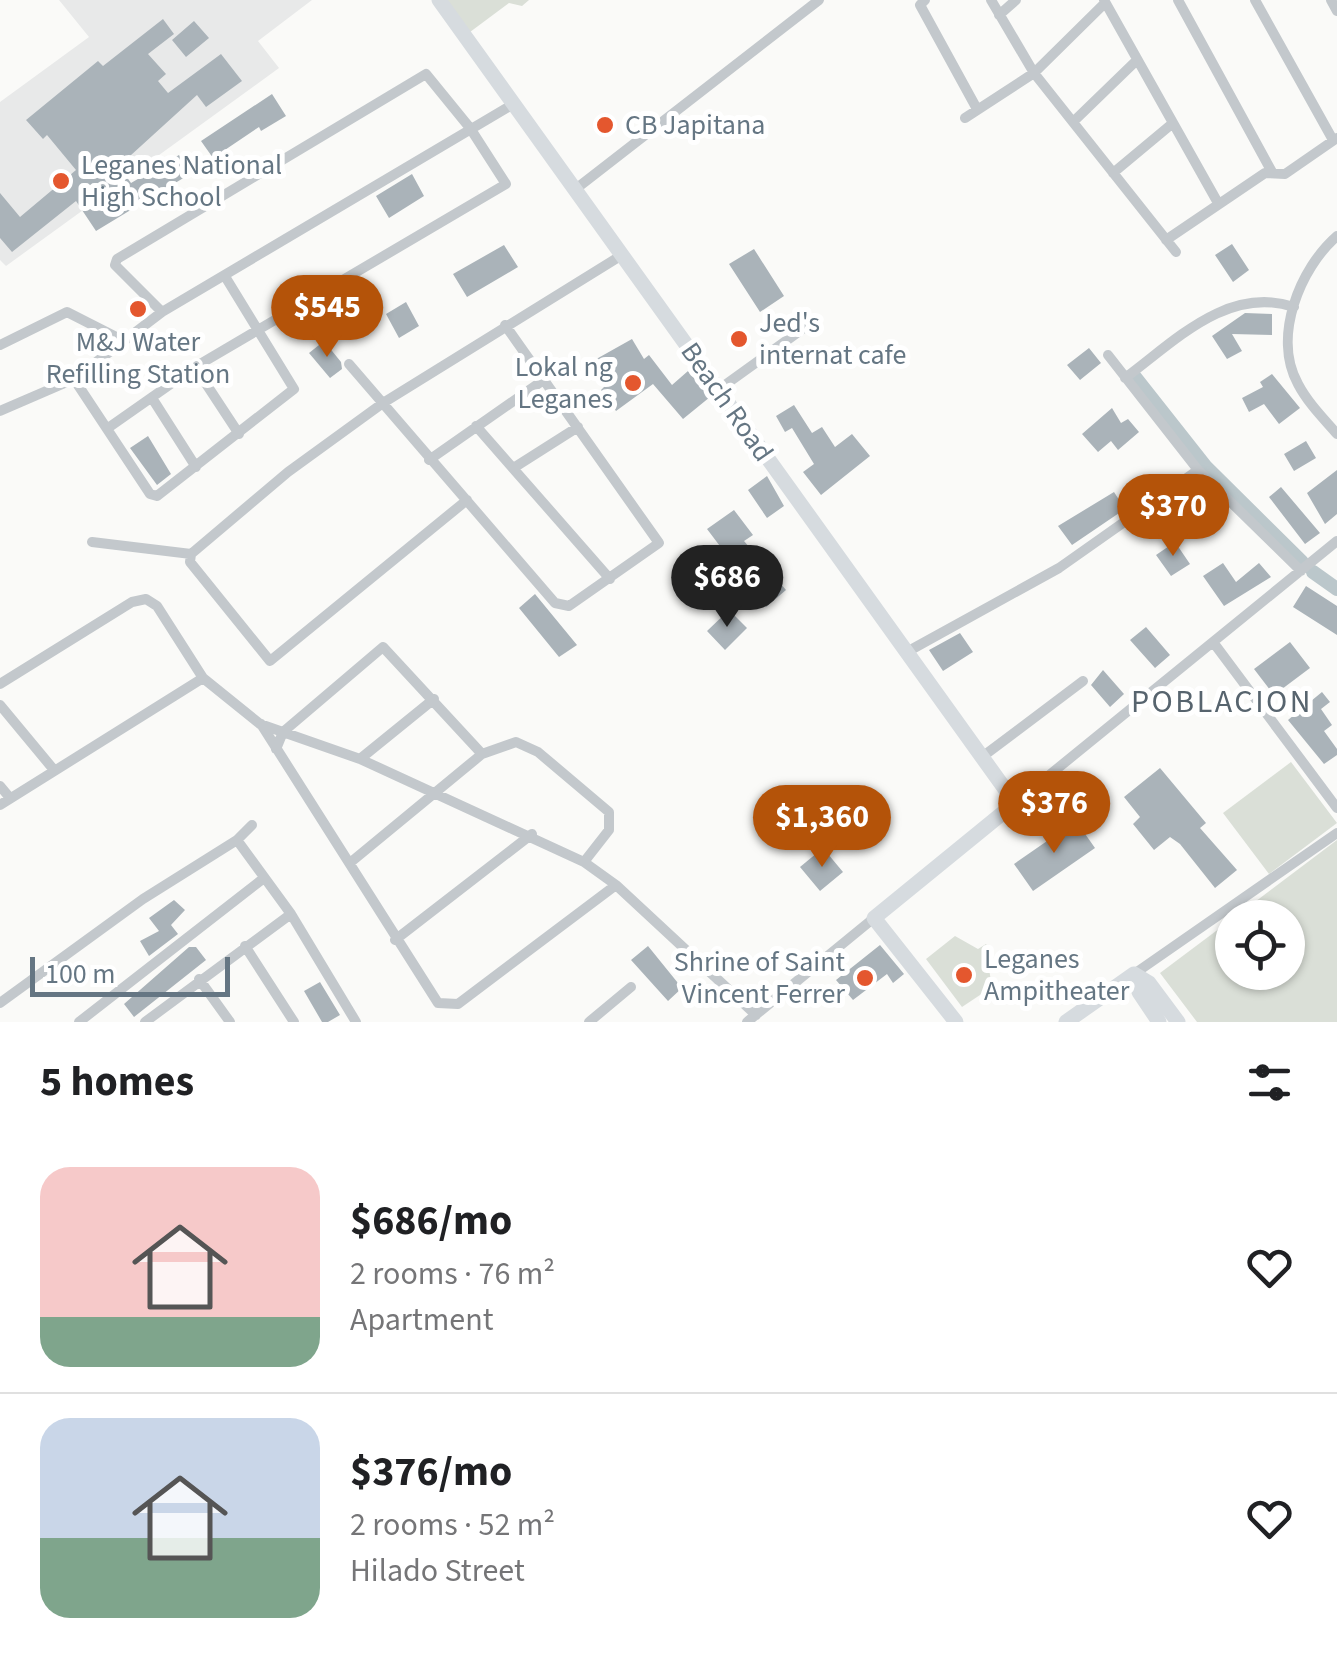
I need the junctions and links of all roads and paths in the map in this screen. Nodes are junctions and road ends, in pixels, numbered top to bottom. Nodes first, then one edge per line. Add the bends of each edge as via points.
1 (439, 0) edge
2 (819, 0) edge
3 (925, 0) edge
4 (990, 0) edge
5 (1016, 0) edge
6 (1178, 0) edge
7 (1255, 0) edge
8 (1331, 0) edge
9 (1105, 2) edge
10 (1337, 10) edge
11 (1000, 15) junction
12 (1138, 60) junction
13 (1034, 73) junction
14 (514, 103) junction
15 (976, 109) junction
16 (965, 118) dead end
17 (1073, 122) junction
18 (1173, 123) junction
19 (470, 128) junction
20 (1335, 139) edge
21 (1272, 172) junction
22 (1113, 173) junction
23 (577, 188) junction
24 (1218, 203) junction
25 (1337, 236) edge
26 (1166, 240) junction
27 (1176, 252) dead end
28 (622, 255) junction
29 (226, 278) junction
30 (1294, 307) junction
31 (162, 312) junction
32 (815, 320) dead end
33 (505, 325) junction
34 (257, 331) junction
35 (124, 340) junction
36 (0, 345) edge
37 (1108, 355) dead end
38 (348, 364) dead end
39 (194, 367) junction
40 (1125, 378) junction
41 (74, 379) junction
42 (545, 380) junction
43 (718, 390) junction
44 (152, 398) junction
45 (383, 403) junction
46 (0, 412) edge
47 (476, 426) junction
48 (578, 426) junction
49 (108, 428) junction
50 (239, 434) junction
51 (1337, 434) edge
52 (429, 460) junction
53 (196, 467) junction
54 (516, 467) junction
55 (1198, 470) junction
56 (467, 500) junction
57 (1337, 541) edge
58 (92, 542) dead end
59 (192, 554) junction
60 (1302, 571) junction
61 (610, 579) junction
62 (1213, 642) junction
63 (905, 653) junction
64 (203, 678) junction
65 (1083, 681) dead end
66 (0, 684) edge
67 (434, 699) junction
68 (0, 704) edge
69 (260, 724) junction
70 (283, 732) junction
71 (276, 749) junction
72 (482, 754) junction
73 (982, 758) junction
74 (360, 760) junction
75 (54, 770) junction
76 (0, 786) edge
77 (434, 794) junction
78 (5, 802) edge
79 (1016, 803) junction
80 (1337, 808) edge
81 (252, 825) dead end
82 (1337, 833) edge
83 (532, 834) junction
84 (237, 840) junction
85 (351, 862) junction
86 (584, 862) junction
87 (264, 878) junction
88 (616, 885) junction
89 (291, 914) junction
90 (874, 918) junction
91 (394, 940) junction
92 (245, 946) junction
93 (1134, 974) junction
94 (199, 979) junction
95 (630, 987) dead end
96 (0, 1003) edge
97 (159, 1018) edge
98 (752, 1018) edge
99 (354, 1021) edge
100 (79, 1022) edge
101 (145, 1022) edge
102 (230, 1022) edge
103 (294, 1022) edge
104 (588, 1022) edge
105 (956, 1022) edge
106 (1066, 1022) edge
107 (1159, 1022) edge
108 (1178, 1022) edge

1 - 14 main road, Beach Road
2 - 23 street
3 - 15 street via 920,5
4 - 11 street
5 - 11 street
6 - 21 street
7 - 20 street
8 - 10 street
9 - 12 street
9 - 13 street
11 - 13 street
12 - 17 street
12 - 18 street
13 - 15 street
13 - 17 street
14 - 19 street
14 - 23 main road, Beach Road
15 - 16 street
17 - 22 street
18 - 22 street
18 - 24 street
19 - 29 street
19 - 31 street via 426,74 116,260
19 - 34 street via 506,185
20 - 21 street via 1286,174
21 - 24 street
22 - 26 street
23 - 28 main road, Beach Road
24 - 26 street
25 - 30 street via 1314,257
26 - 27 street
28 - 33 street
28 - 43 main road, Beach Road
29 - 31 street
29 - 34 street
30 - 40 street via 1234,304
30 - 51 street via 1288,339 1296,381
31 - 35 street
32 - 43 street
33 - 42 street
33 - 45 street
34 - 39 street
34 - 50 street via 295,387
35 - 36 street via 67,312
35 - 41 street
37 - 40 street
38 - 45 street
39 - 44 street
39 - 50 street
40 - 55 street
41 - 46 street
41 - 49 street
42 - 47 street
42 - 48 street
43 - 63 main road, Beach Road
44 - 49 street
44 - 53 street
45 - 52 street
45 - 59 street
47 - 52 street
47 - 54 street
48 - 54 street
48 - 61 street via 658,543
49 - 53 street via 153,496
50 - 53 street
52 - 56 street
54 - 61 street
55 - 60 street
55 - 63 street via 1059,568
56 - 59 street via 270,661 190,562
56 - 61 street via 554,603 569,606
57 - 60 street
58 - 59 street
60 - 62 street
62 - 79 street
62 - 80 street
63 - 73 main road, Beach Road
64 - 66 street via 146,599
64 - 69 street
64 - 75 street
65 - 73 street
67 - 70 street via 383,647
67 - 72 street
67 - 74 street
68 - 75 street
69 - 70 street
69 - 71 street
70 - 71 street
70 - 74 street
71 - 85 street
72 - 77 street
72 - 86 street via 516,742 538,752 610,812 609,830
73 - 79 main road, Beach Road
74 - 77 street
75 - 78 street
76 - 78 street
77 - 83 street
77 - 85 street
79 - 90 main road
81 - 84 street
82 - 93 street
83 - 86 street
83 - 91 street
84 - 87 street
84 - 96 street
85 - 91 street
86 - 88 street
87 - 89 street
87 - 100 street
88 - 91 street via 458,1004 438,1002
88 - 98 street
89 - 92 street
89 - 99 street
90 - 98 street
90 - 105 main road
92 - 94 street
92 - 103 street
93 - 106 main road
93 - 107 main road
93 - 108 main road
94 - 97 street
94 - 102 street
95 - 104 street
97 - 101 street

